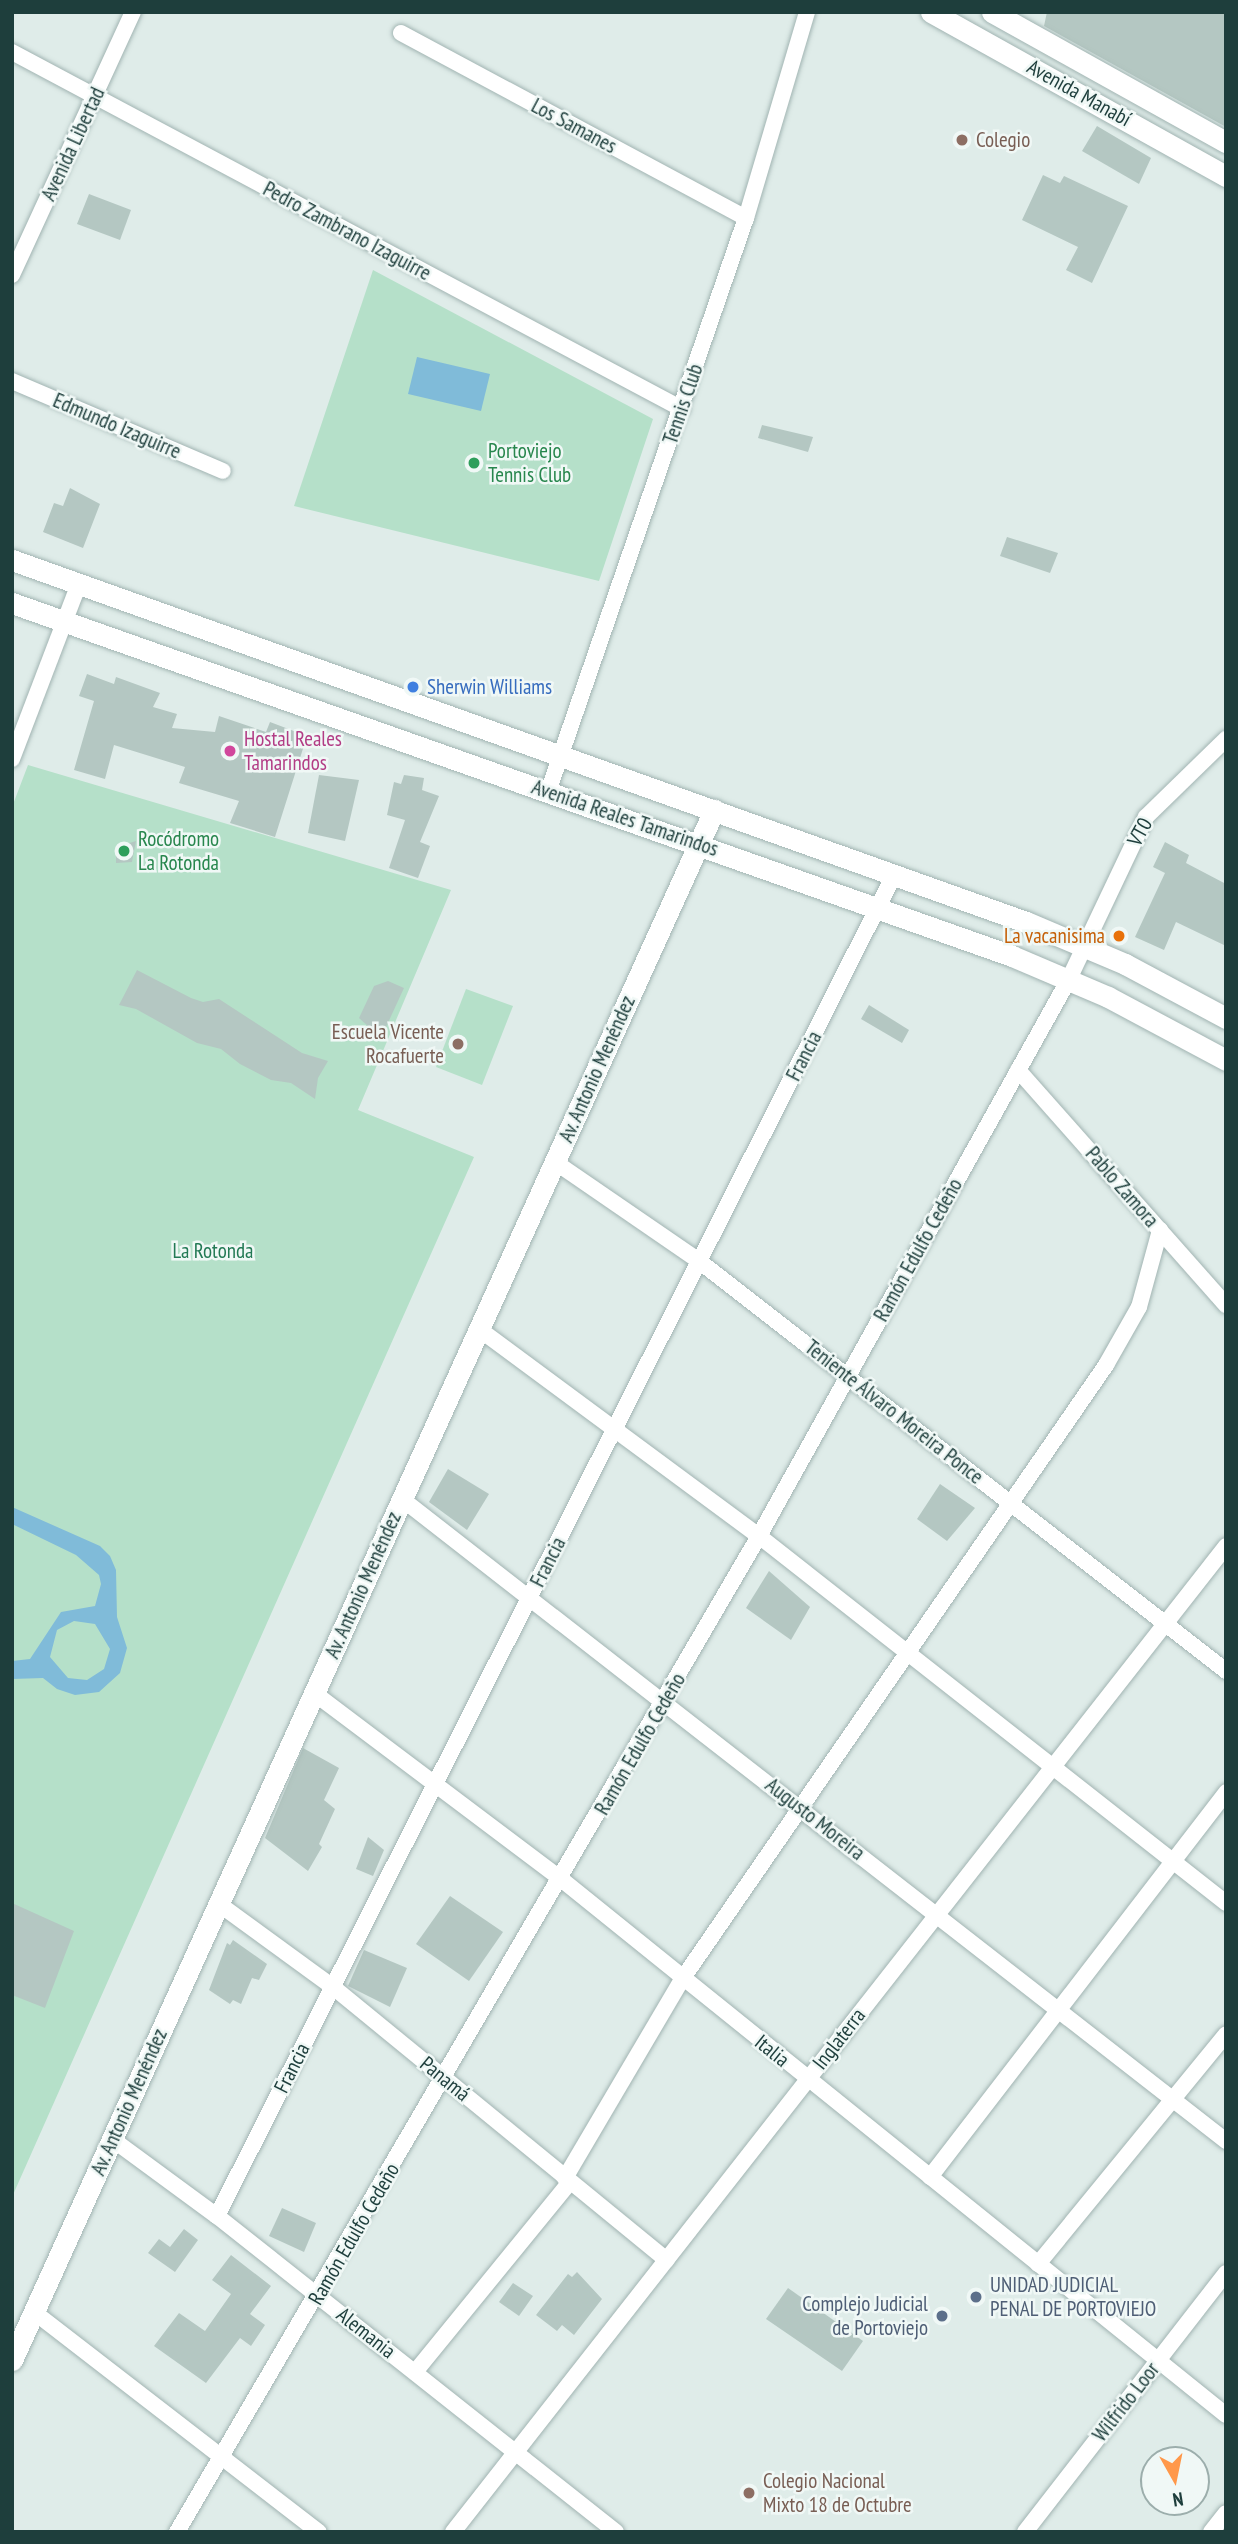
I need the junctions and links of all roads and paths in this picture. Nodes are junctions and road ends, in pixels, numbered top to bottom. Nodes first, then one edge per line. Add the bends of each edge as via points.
1 (133, 12) edge
2 (807, 12) edge
3 (931, 12) edge
4 (992, 12) edge
5 (401, 33) dead end
6 (1039, 39) junction
7 (12, 52) edge
8 (1027, 64) junction
9 (95, 96) junction
10 (1226, 142) edge
11 (1226, 176) edge
12 (746, 218) junction
13 (12, 274) edge
14 (12, 381) edge
15 (682, 409) junction
16 (223, 471) dead end
17 (12, 560) edge
18 (79, 584) junction
19 (12, 603) edge
20 (64, 622) junction
21 (1226, 739) edge
22 (561, 757) junction
23 (12, 759) edge
24 (548, 792) junction
25 (714, 810) junction
26 (699, 843) junction
27 (894, 875) junction
28 (878, 908) junction
29 (1084, 946) junction
30 (1069, 979) junction
31 (1226, 1018) edge
32 (1226, 1060) edge
33 (1018, 1070) junction
34 (555, 1162) junction
35 (1160, 1230) junction
36 (699, 1261) junction
37 (1226, 1305) edge
38 (479, 1329) junction
39 (848, 1376) junction
40 (615, 1429) junction
41 (402, 1499) junction
42 (1011, 1503) junction
43 (759, 1536) junction
44 (1226, 1546) edge
45 (530, 1597) junction
46 (1165, 1623) junction
47 (907, 1654) junction
48 (1226, 1671) edge
49 (314, 1693) junction
50 (664, 1702) junction
51 (1052, 1767) junction
52 (434, 1786) junction
53 (1226, 1792) edge
54 (800, 1808) junction
55 (1173, 1861) junction
56 (561, 1879) junction
57 (1226, 1903) edge
58 (219, 1904) junction
59 (937, 1914) junction
60 (683, 1978) junction
61 (333, 1987) junction
62 (1059, 2008) junction
63 (1226, 2034) edge
64 (444, 2078) junction
65 (807, 2080) junction
66 (1175, 2100) junction
67 (112, 2139) junction
68 (1226, 2141) edge
69 (930, 2177) junction
70 (567, 2180) junction
71 (217, 2216) junction
72 (666, 2260) junction
73 (1038, 2264) junction
74 (1226, 2273) edge
75 (318, 2295) junction
76 (34, 2312) junction
77 (12, 2360) edge
78 (1158, 2361) junction
79 (415, 2372) junction
80 (1226, 2415) edge
81 (515, 2452) junction
82 (222, 2457) junction
83 (1226, 2513) edge
84 (177, 2532) edge
85 (319, 2532) edge
86 (453, 2532) edge
87 (616, 2532) edge
88 (1025, 2532) edge
89 (1211, 2532) edge

1 - 9 street, Avenida Libertad
2 - 12 street, Tennis Club
3 - 8 main road, Avenida Manabí
4 - 6 main road, Avenida Manabí
5 - 12 street, Los Samanes
6 - 8 main road
6 - 10 main road, Avenida Manabí
7 - 9 street, Pedro Zambrano Izaguirre
8 - 11 main road, Avenida Manabí
9 - 13 street, Avenida Libertad
9 - 15 street, Pedro Zambrano Izaguirre
12 - 15 street, Tennis Club
14 - 16 street, Edmundo Izaguirre
15 - 22 street, Tennis Club
17 - 18 main road, Avenida Reales Tamarindos
18 - 20 street
18 - 22 main road, Avenida Reales Tamarindos
19 - 20 main road, Avenida Reales Tamarindos
20 - 23 street
20 - 24 main road, Avenida Reales Tamarindos
21 - 29 street, VT0 via 1146,817
22 - 24 street, Tennis Club
22 - 25 main road, Avenida Reales Tamarindos
24 - 26 main road, Avenida Reales Tamarindos
25 - 26 main road, Av. Antonio Menéndez
25 - 27 main road, Avenida Reales Tamarindos
26 - 28 main road, Avenida Reales Tamarindos
26 - 34 main road, Av. Antonio Menéndez
27 - 28 street, Francia
27 - 29 main road, Avenida Reales Tamarindos
28 - 30 main road, Avenida Reales Tamarindos
28 - 36 street, Francia
29 - 30 street, Ramón Edulfo Cedeño
29 - 31 main road, Avenida Reales Tamarindos
30 - 32 main road, Avenida Reales Tamarindos
30 - 33 street, Ramón Edulfo Cedeño
33 - 35 street, Pablo Zamora
33 - 39 street, Ramón Edulfo Cedeño
34 - 36 street, Teniente Álvaro Moreira Ponce
34 - 38 main road, Av. Antonio Menéndez
35 - 37 street, Pablo Zamora
35 - 42 street via 1130,1325
36 - 39 street, Teniente Álvaro Moreira Ponce
36 - 40 street, Francia
38 - 40 street
38 - 41 main road, Av. Antonio Menéndez
39 - 42 street, Teniente Álvaro Moreira Ponce
39 - 43 street, Ramón Edulfo Cedeño
40 - 43 street
40 - 45 street, Francia
41 - 45 street, Augusto Moreira
41 - 49 main road, Av. Antonio Menéndez
42 - 46 street, Teniente Álvaro Moreira Ponce
42 - 47 street
43 - 47 street
43 - 50 street, Ramón Edulfo Cedeño
44 - 46 street, Inglaterra
45 - 50 street, Augusto Moreira
45 - 52 street, Francia
46 - 48 street, Teniente Álvaro Moreira Ponce
46 - 51 street, Inglaterra
47 - 51 street
47 - 54 street
49 - 52 street, Italia
49 - 58 main road, Av. Antonio Menéndez
50 - 54 street, Augusto Moreira
50 - 56 street, Ramón Edulfo Cedeño
51 - 55 street
51 - 59 street, Inglaterra
52 - 56 street, Italia
52 - 61 street, Francia
53 - 55 street
54 - 59 street, Augusto Moreira
54 - 60 street
55 - 57 street
55 - 62 street
56 - 60 street, Italia
56 - 64 street, Ramón Edulfo Cedeño
58 - 61 street, Panamá
58 - 67 main road, Av. Antonio Menéndez
59 - 62 street, Augusto Moreira
59 - 65 street, Inglaterra
60 - 65 street, Italia
60 - 70 street
61 - 64 street, Panamá
61 - 71 street, Francia
62 - 66 street, Augusto Moreira
62 - 69 street
63 - 66 street
64 - 70 street, Panamá
64 - 75 street, Ramón Edulfo Cedeño
65 - 69 street, Italia
65 - 72 street, Inglaterra
66 - 68 street, Augusto Moreira
66 - 73 street
67 - 71 street, Alemania
67 - 76 main road, Av. Antonio Menéndez
69 - 73 street, Italia
70 - 72 street, Panamá
70 - 79 street
71 - 75 street, Alemania
72 - 81 street, Inglaterra
73 - 78 street, Italia
74 - 78 street, Wilfrido Loor
75 - 79 street, Alemania
75 - 82 street, Ramón Edulfo Cedeño
76 - 77 main road, Av. Antonio Menéndez
76 - 82 street
78 - 80 street, Italia
78 - 88 street, Wilfrido Loor
79 - 81 street, Alemania
81 - 86 street, Inglaterra
81 - 87 street, Alemania
82 - 84 street, Ramón Edulfo Cedeño
82 - 85 street
83 - 89 street

